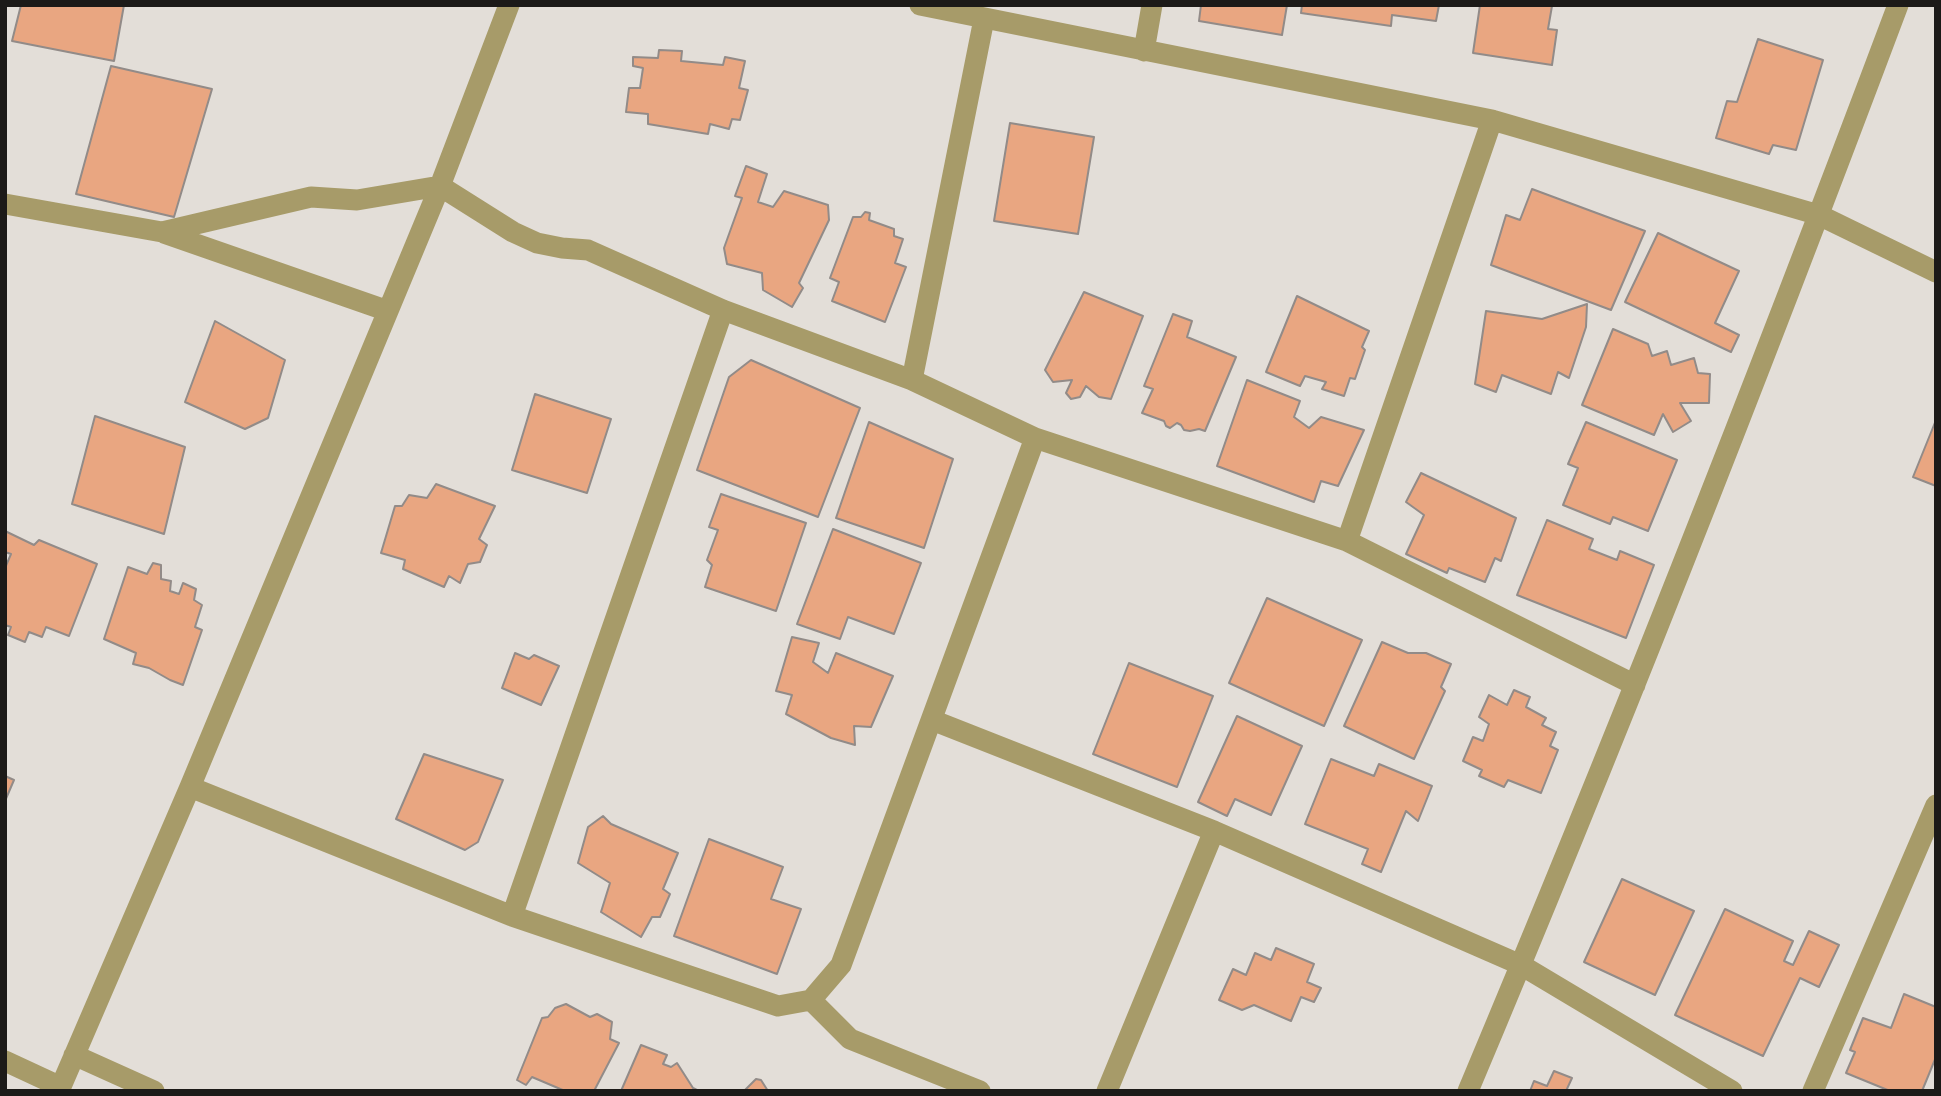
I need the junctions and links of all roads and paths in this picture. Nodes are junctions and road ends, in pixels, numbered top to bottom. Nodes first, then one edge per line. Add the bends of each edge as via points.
1 (509, 5) edge
2 (920, 5) edge
3 (1152, 5) edge
4 (1898, 5) edge
5 (984, 19) junction
6 (1144, 51) junction
7 (1492, 120) junction
8 (440, 186) junction
9 (5, 204) edge
10 (1819, 215) junction
11 (162, 232) junction
12 (1936, 272) edge
13 (723, 310) junction
14 (388, 311) junction
15 (912, 380) junction
16 (1035, 438) junction
17 (1347, 541) junction
18 (1635, 685) junction
19 (932, 720) junction
20 (191, 787) junction
21 (1936, 804) edge
22 (1214, 831) junction
23 (512, 916) junction
24 (1521, 965) junction
25 (811, 1000) junction
26 (74, 1055) junction
27 (5, 1061) edge
28 (60, 1089) edge
29 (154, 1091) edge
30 (980, 1091) edge
31 (1107, 1091) edge
32 (1468, 1091) edge
33 (1732, 1091) edge
34 (1814, 1091) edge

1 - 8 street
2 - 5 street
3 - 6 street
4 - 10 street
5 - 6 street
5 - 15 street
6 - 7 street
7 - 10 street
7 - 17 street
8 - 11 street via 357,200 311,197
8 - 13 street via 537,243 588,250
8 - 14 street
9 - 11 street
10 - 12 street
10 - 18 street
11 - 14 street
13 - 15 street
13 - 23 street
14 - 20 street
15 - 16 street
16 - 17 street
16 - 19 street
17 - 18 street
18 - 24 street
19 - 22 street
19 - 25 street via 841,965
20 - 23 street
20 - 26 street
21 - 34 street
22 - 24 street
22 - 31 street
23 - 25 street via 778,1006
24 - 32 street
24 - 33 street
25 - 30 street via 850,1040
26 - 28 street
26 - 29 street
27 - 28 street

